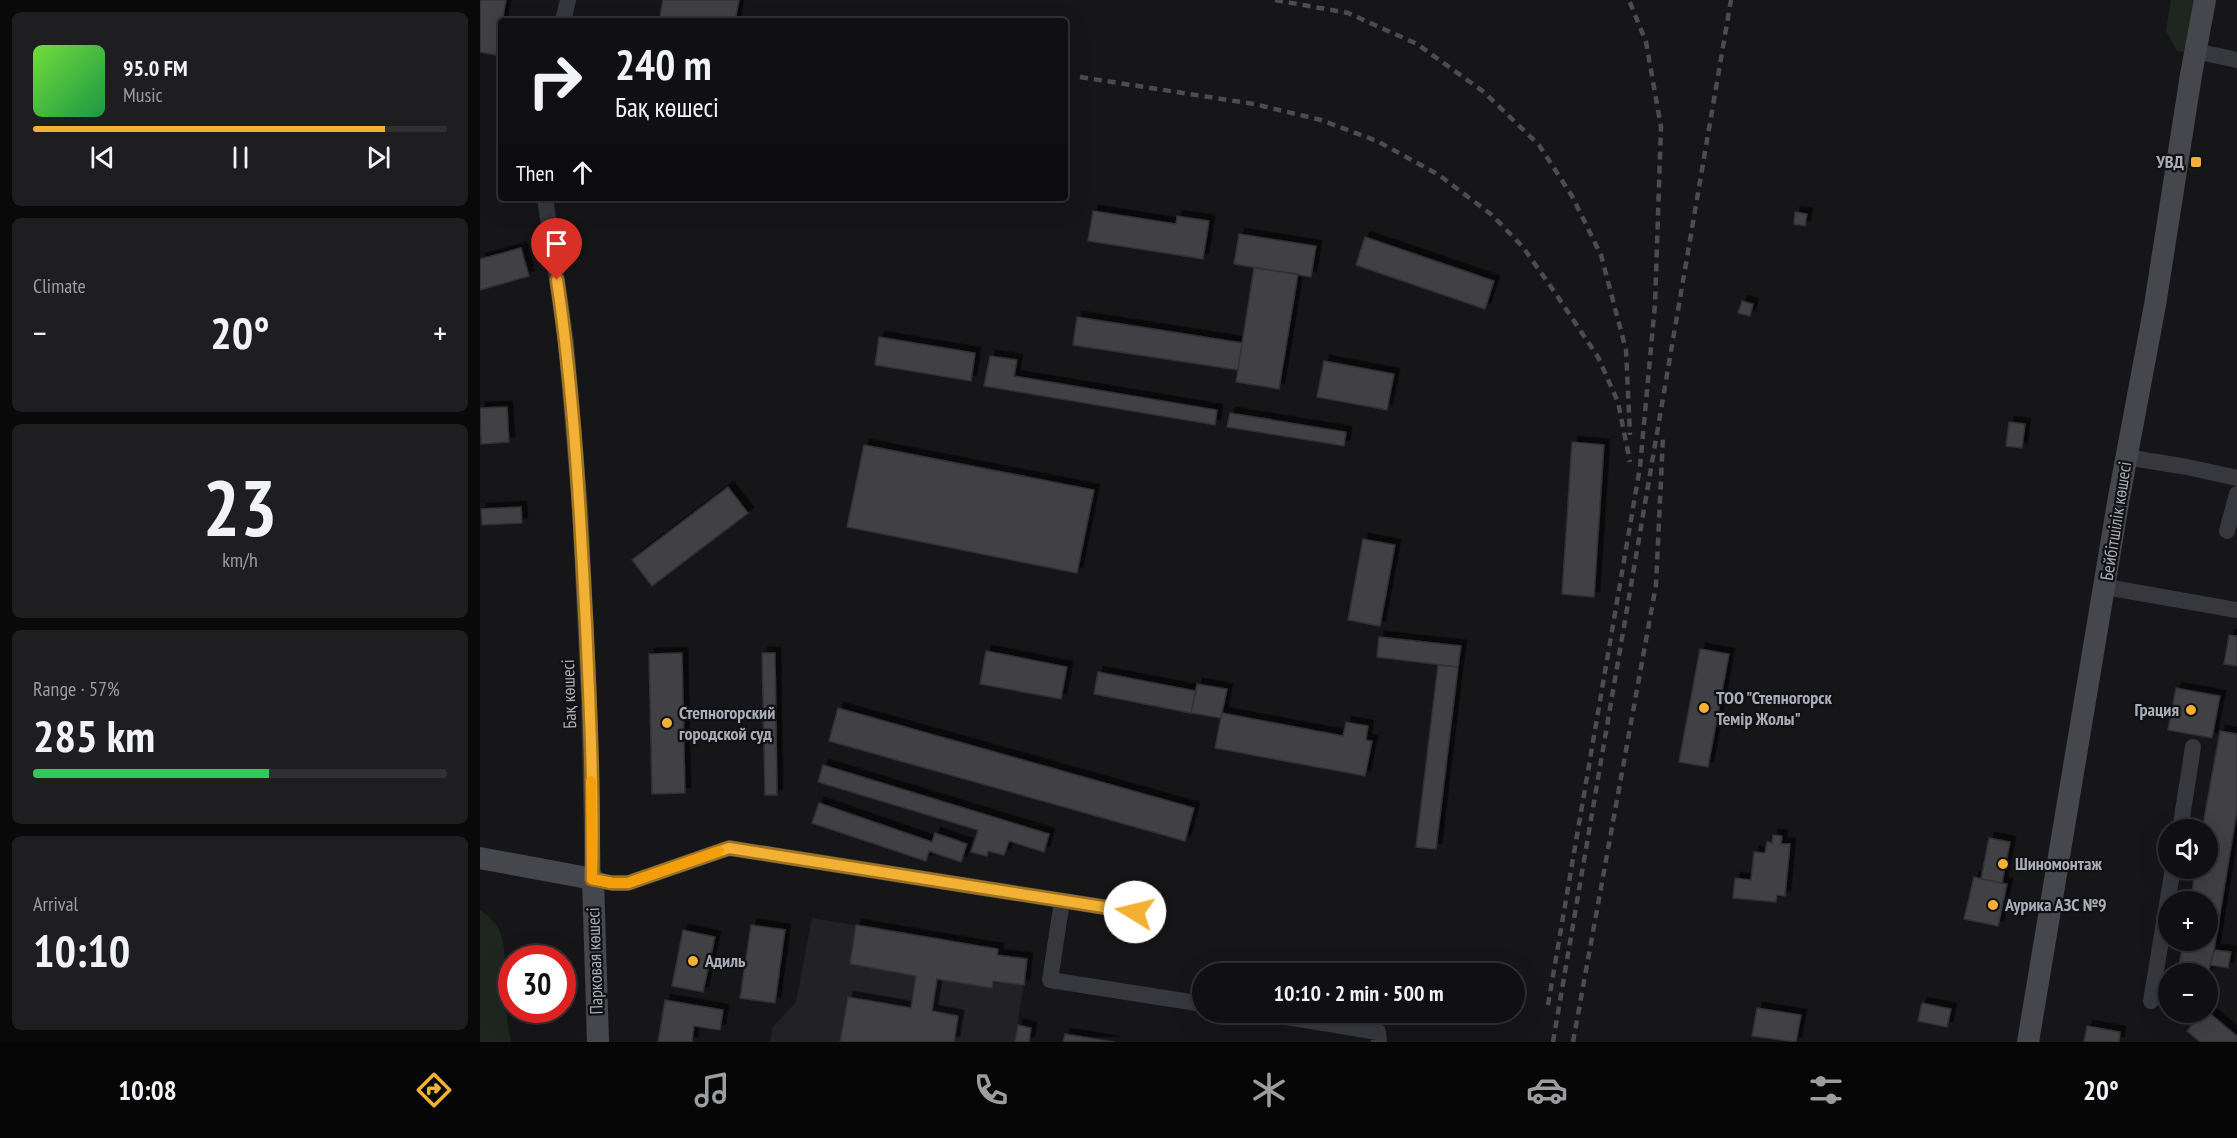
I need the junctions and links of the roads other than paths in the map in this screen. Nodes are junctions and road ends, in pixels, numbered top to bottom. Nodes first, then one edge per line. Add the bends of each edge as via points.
1 (568, 0) edge
2 (2205, 0) edge
3 (564, 18) edge
4 (2195, 51) junction
5 (2237, 60) edge
6 (545, 201) edge
7 (2126, 457) junction
8 (2237, 478) edge
9 (2237, 494) edge
10 (2228, 531) dead end
11 (2106, 587) junction
12 (2237, 610) edge
13 (2193, 747) dead end
14 (2182, 819) edge
15 (480, 858) edge
16 (592, 879) junction
17 (2171, 879) edge
18 (1062, 901) junction
19 (1135, 912) dead end
20 (2151, 1001) dead end
21 (1192, 1002) edge
22 (1323, 1023) edge
23 (598, 1042) edge
24 (1379, 1042) edge
25 (2028, 1042) edge

1 - 3 street
2 - 4 street, Бейбітшілік көшесі
4 - 5 street
4 - 7 street, Бейбітшілік көшесі via 2155,305
6 - 16 street, Бақ көшесі via 566,342 580,508
7 - 8 street
7 - 11 street, Бейбітшілік көшесі
9 - 10 street
11 - 12 street
11 - 25 street, Бейбітшілік көшесі
13 - 14 street
15 - 16 street
16 - 18 street via 628,883 729,848
16 - 23 street, Парковая көшесі
17 - 20 street
18 - 19 street
18 - 21 street via 1050,980
22 - 24 street via 1378,1032

